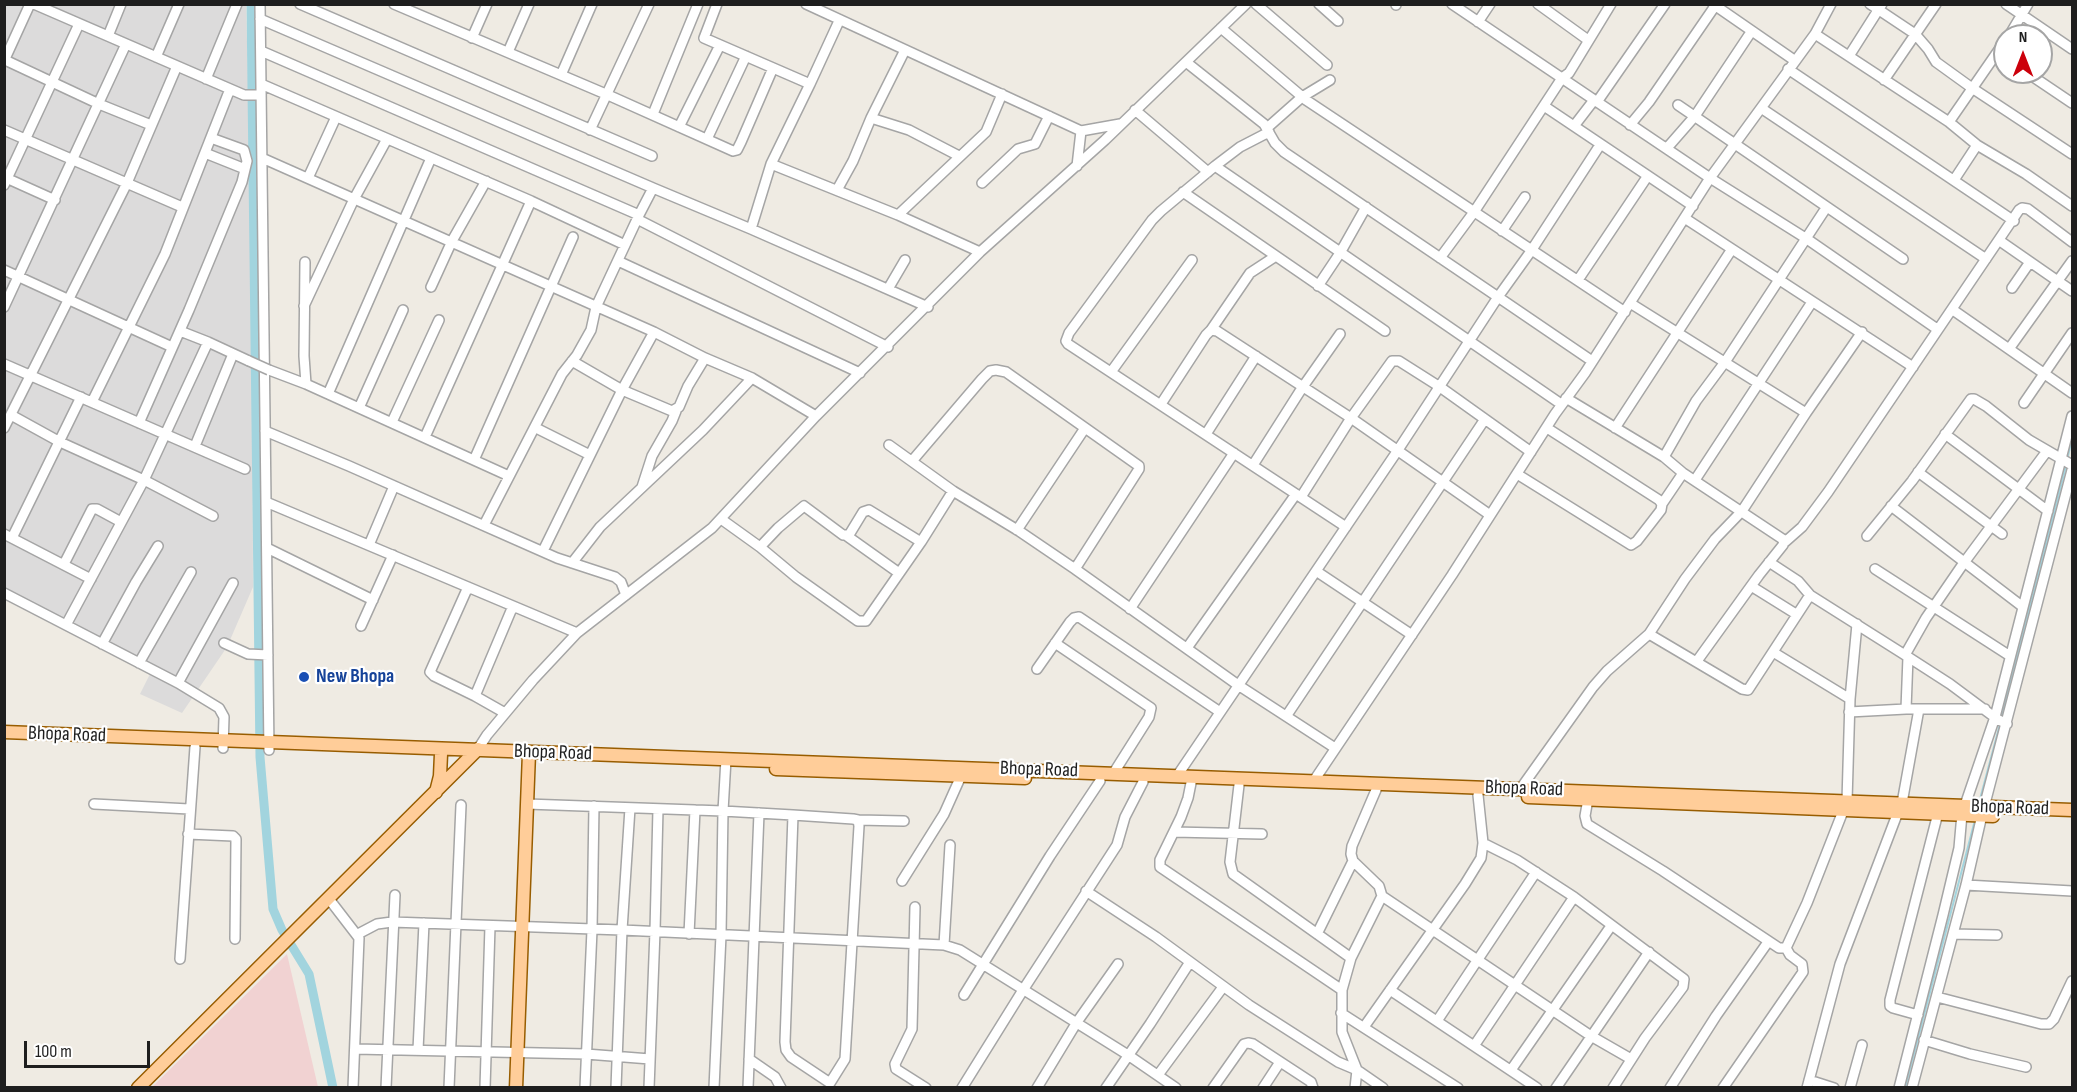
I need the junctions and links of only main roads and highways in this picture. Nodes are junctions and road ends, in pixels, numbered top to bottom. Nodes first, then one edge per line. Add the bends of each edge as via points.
1 (4, 732) edge
2 (4, 740) edge
3 (223, 745) junction
4 (261, 746) junction
5 (476, 752) junction
6 (441, 754) junction
7 (529, 756) junction
8 (726, 763) junction
9 (1377, 787) junction
10 (436, 793) junction
11 (1846, 805) junction
12 (1900, 807) junction
13 (2073, 810) edge
14 (1974, 811) junction
15 (2073, 818) edge
16 (138, 1088) edge
17 (516, 1088) edge

1 - 3 main road, Bhopa Road
2 - 3 main road, Bhopa Road
3 - 4 main road, Bhopa Road
4 - 5 main road, Bhopa Road
4 - 6 main road, Bhopa Road
5 - 6 main road, Bhopa Road
5 - 7 main road, Bhopa Road
5 - 10 main road
6 - 10 main road
7 - 8 main road, Bhopa Road
7 - 17 main road
8 - 9 main road, Bhopa Road via 1178,776
8 - 9 main road, Bhopa Road via 961,776
9 - 11 main road, Bhopa Road via 1521,788
9 - 11 main road, Bhopa Road via 1588,800
10 - 16 main road
11 - 12 main road, Bhopa Road
12 - 14 main road, Bhopa Road
12 - 14 main road, Bhopa Road via 1938,813
13 - 14 main road, Bhopa Road
14 - 15 main road, Bhopa Road

